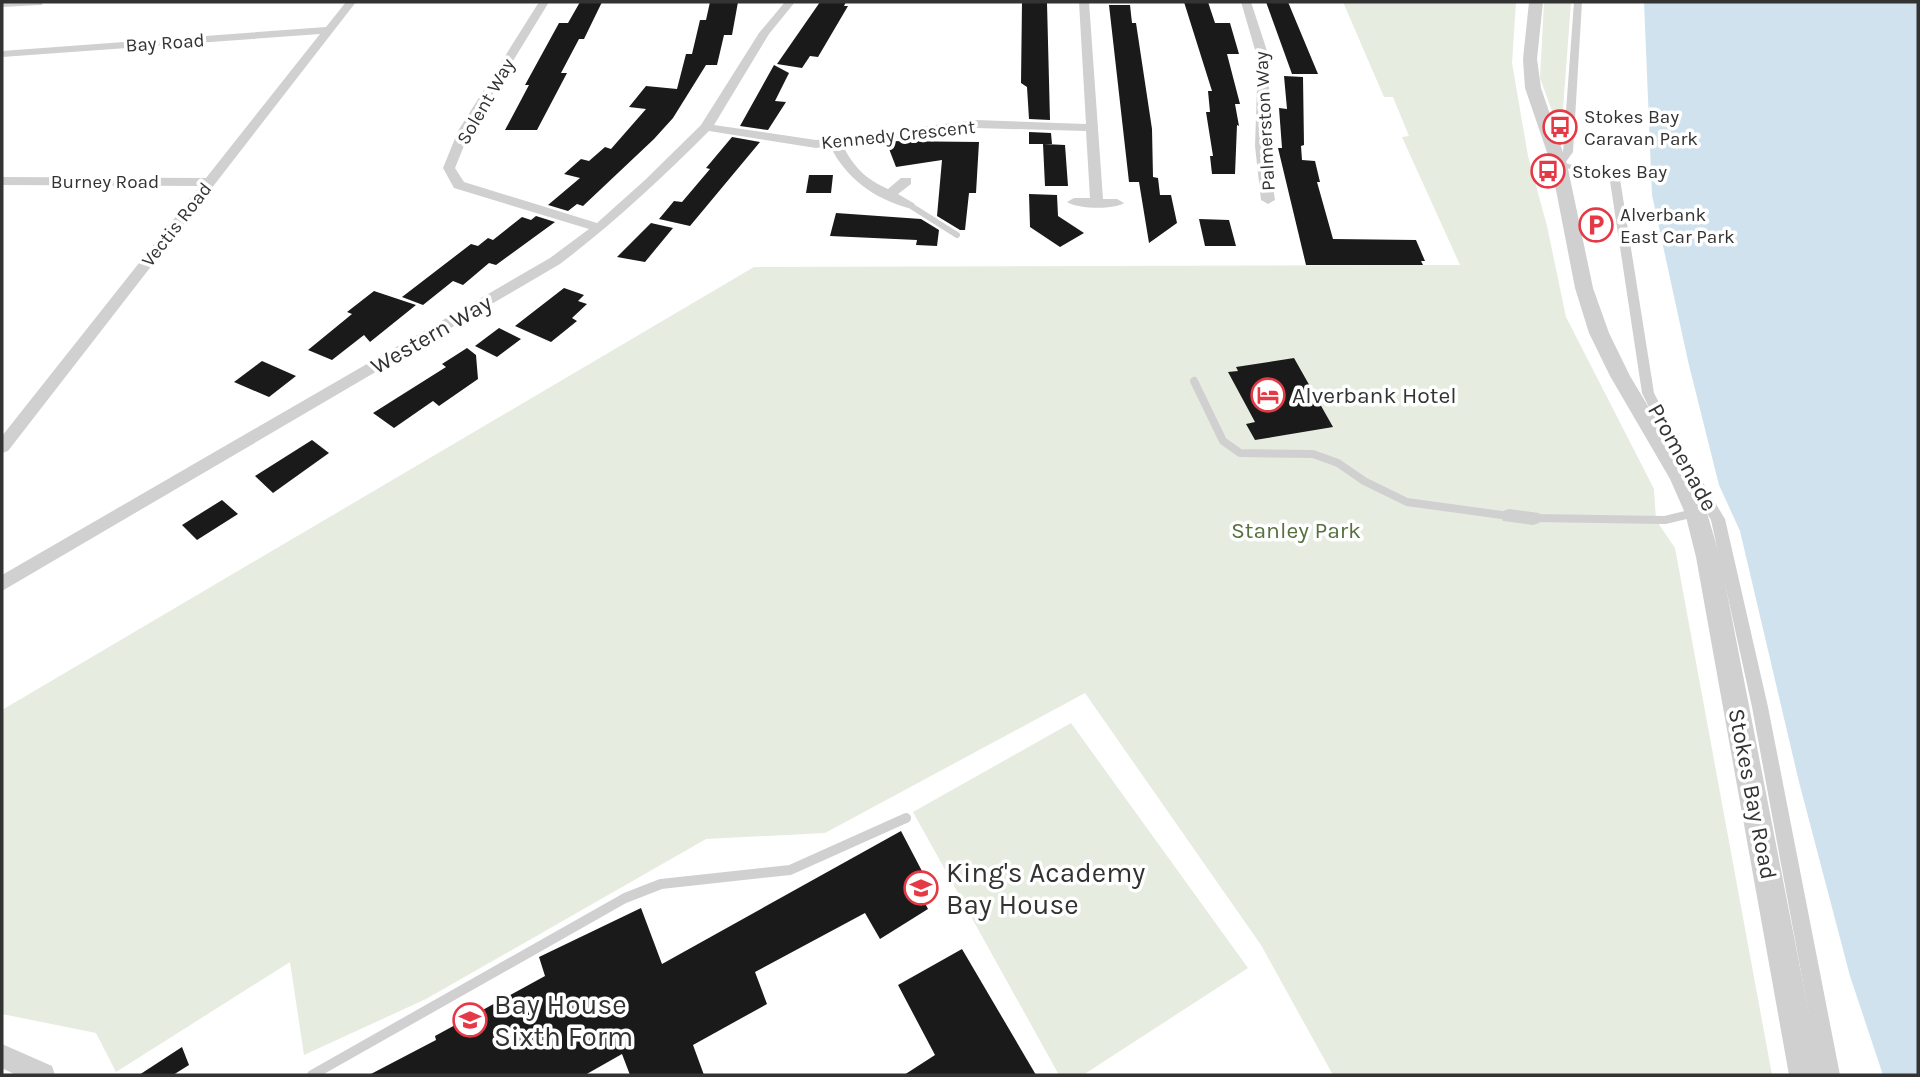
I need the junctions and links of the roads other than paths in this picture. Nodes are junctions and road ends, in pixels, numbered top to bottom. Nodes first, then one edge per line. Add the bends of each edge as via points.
1 (40, 2) edge
2 (351, 2) edge
3 (544, 2) edge
4 (790, 2) edge
5 (1084, 2) edge
6 (1246, 2) edge
7 (1536, 2) edge
8 (1578, 2) edge
9 (2, 4) edge
10 (328, 30) junction
11 (2, 54) edge
12 (706, 127) junction
13 (1091, 128) junction
14 (835, 143) junction
15 (1559, 164) junction
16 (2, 181) edge
17 (209, 181) junction
18 (906, 181) dead end
19 (890, 194) junction
20 (1268, 200) dead end
21 (1074, 202) dead end
22 (1097, 202) junction
23 (1117, 203) dead end
24 (908, 204) joint
25 (599, 228) junction
26 (957, 235) dead end
27 (1194, 381) dead end
28 (2, 447) edge
29 (1696, 513) junction
30 (1509, 516) joint
31 (1533, 517) joint
32 (2, 584) edge
33 (906, 818) dead end
34 (2, 1056) edge
35 (43, 1075) edge
36 (312, 1075) edge
37 (1805, 1075) edge
38 (1830, 1075) edge

1 - 9 lane
2 - 10 street, Vectis Road
3 - 25 street, Solent Way via 464,131 449,168 459,185
4 - 12 street, Western Way via 764,33
5 - 13 street
6 - 20 street, Palmerston Way via 1264,61 1261,146
7 - 15 street, Stokes Bay Road via 1530,60 1533,88
8 - 15 street via 1568,152
10 - 11 street, Bay Road
10 - 17 street, Vectis Road
12 - 14 street, Kennedy Crescent
12 - 25 street, Western Way
13 - 14 street, Kennedy Crescent via 965,125
13 - 22 street
14 - 19 street via 851,174
15 - 29 street, Stokes Bay Road via 1584,288 1599,333
15 - 38 street, Promenade via 1615,179 1648,393 1718,519 1760,707
16 - 17 street, Burney Road
17 - 28 street, Vectis Road
18 - 19 street
19 - 24 street
21 - 22 street
22 - 23 street
24 - 26 lane
25 - 32 street, Western Way via 503,293
27 - 30 lane via 1223,441 1240,453 1313,454 1408,502
29 - 31 lane via 1665,520
29 - 37 street, Stokes Bay Road
30 - 31 street
33 - 36 lane via 790,870 661,884 625,898
34 - 35 street

